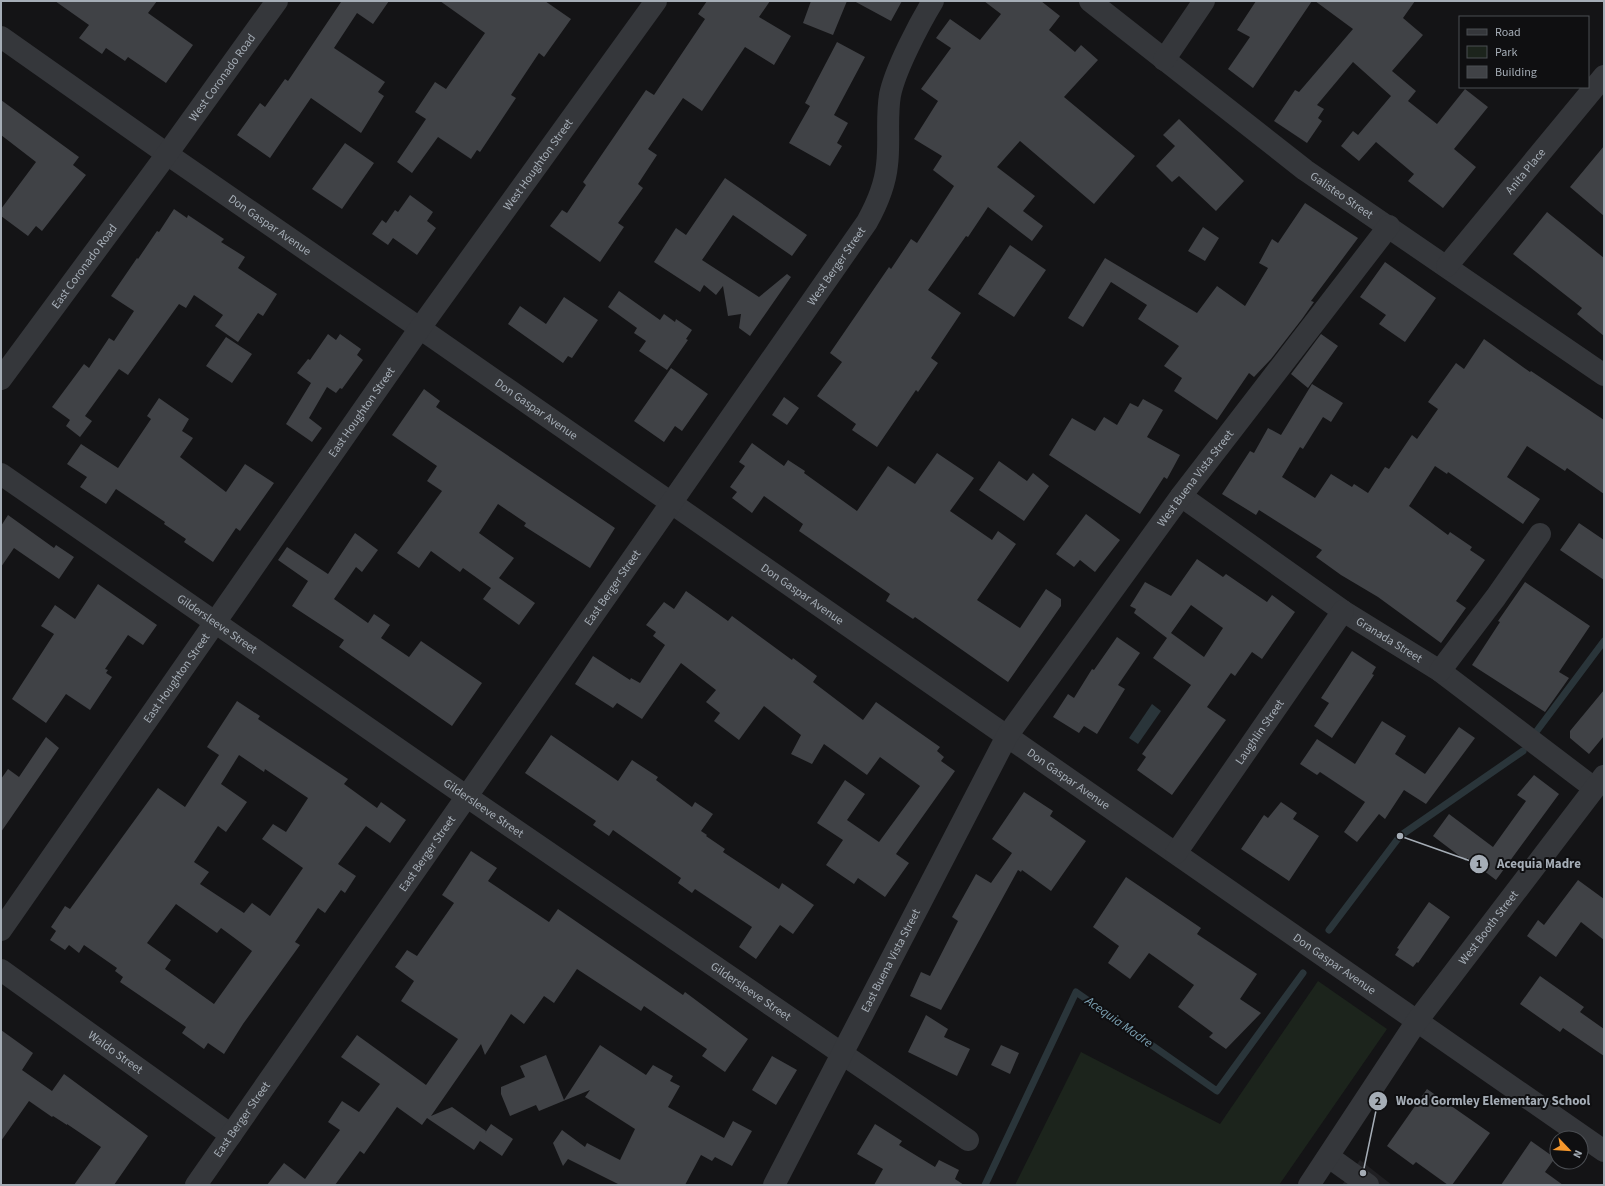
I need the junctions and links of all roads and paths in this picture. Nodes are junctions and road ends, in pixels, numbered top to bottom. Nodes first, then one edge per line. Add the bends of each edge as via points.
1 (277, 1) edge
2 (656, 1) edge
3 (933, 1) edge
4 (1090, 1) edge
5 (1204, 1) edge
6 (1, 37) edge
7 (1164, 60) junction
8 (1604, 76) edge
9 (167, 154) junction
10 (1389, 226) junction
11 (1446, 266) junction
12 (420, 328) junction
13 (1604, 375) edge
14 (1, 379) edge
15 (1, 474) edge
16 (1181, 496) junction
17 (672, 503) junction
18 (1540, 534) dead end
19 (1344, 611) junction
20 (217, 622) junction
21 (1440, 671) junction
22 (1007, 736) junction
23 (1599, 782) edge
24 (466, 796) junction
25 (1176, 853) junction
26 (1, 930) edge
27 (1, 970) edge
28 (1417, 1021) junction
29 (841, 1054) junction
30 (231, 1135) junction
31 (968, 1140) dead end
32 (1604, 1152) edge
33 (1329, 1157) junction
34 (196, 1185) edge
35 (774, 1185) edge
36 (1309, 1185) edge
37 (1368, 1185) edge

1 - 9 street, West Coronado Road
2 - 12 street, West Houghton Street
3 - 17 street, West Berger Street via 900,66 891,93 887,164 878,202 867,222
4 - 7 street, Galisteo Street
5 - 7 street
6 - 9 street, Don Gaspar Avenue
7 - 10 street, Galisteo Street via 1305,170
8 - 11 street, Anita Place
9 - 12 street, Don Gaspar Avenue
9 - 14 street, East Coronado Road
10 - 11 street, Galisteo Street
10 - 16 street, West Buena Vista Street
11 - 13 street, Galisteo Street
12 - 17 street, Don Gaspar Avenue
12 - 20 street, East Houghton Street
15 - 20 street, Gildersleeve Street
16 - 19 street, Granada Street
16 - 22 street, West Buena Vista Street
17 - 22 street, Don Gaspar Avenue
17 - 24 street, East Berger Street
18 - 21 street
19 - 21 street, Granada Street
19 - 25 street, Laughlin Street
20 - 24 street, Gildersleeve Street
20 - 26 street, East Houghton Street
21 - 23 street, Granada Street
22 - 25 street, Don Gaspar Avenue
22 - 29 street, East Buena Vista Street
23 - 28 street, West Booth Street
24 - 29 street, Gildersleeve Street
24 - 30 street, East Berger Street
25 - 28 street, Don Gaspar Avenue
27 - 30 street, Waldo Street
28 - 32 street, Don Gaspar Avenue
28 - 33 street, West Booth Street
29 - 31 street, Gildersleeve Street
29 - 35 street, East Buena Vista Street
30 - 34 street, East Berger Street
33 - 36 street, West Booth Street
33 - 37 street

